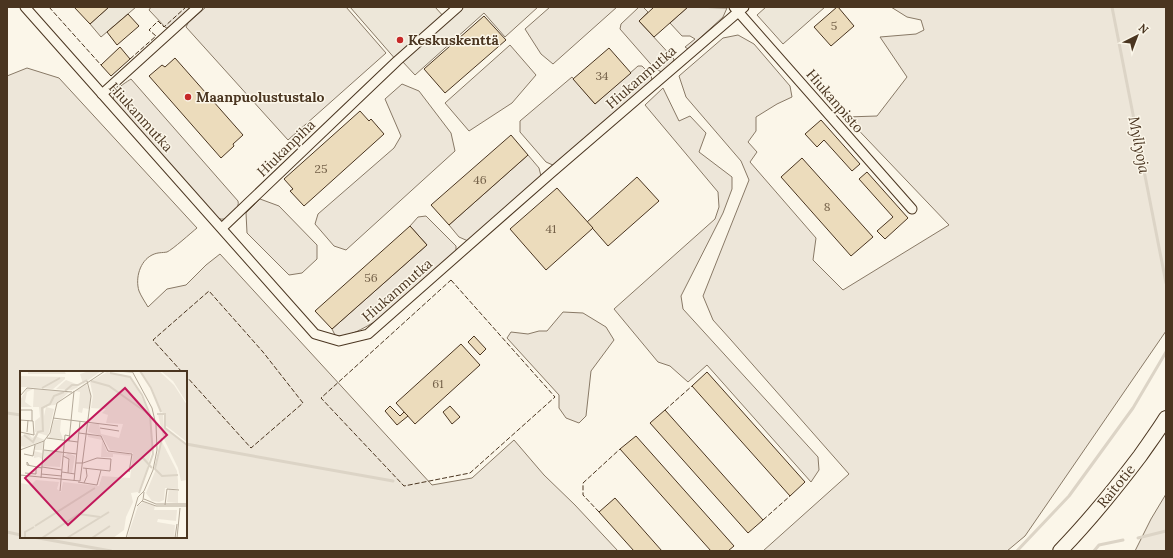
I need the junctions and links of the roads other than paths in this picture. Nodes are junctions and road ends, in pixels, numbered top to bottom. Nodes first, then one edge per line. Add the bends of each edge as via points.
1 (25, 7) edge
2 (198, 7) edge
3 (458, 7) edge
4 (739, 9) edge
5 (102, 94) junction
6 (912, 209) dead end
7 (222, 228) junction
8 (1166, 418) edge
9 (1060, 551) edge

1 - 5 street, Hiukanmutka
2 - 5 street
3 - 7 street, Hiukanpiha via 397,61
4 - 6 street, Hiukanpisto
4 - 7 street, Hiukanmutka via 368,334 339,341 315,334
5 - 7 street, Hiukanmutka
8 - 9 main road, Raitotie via 1126,475

